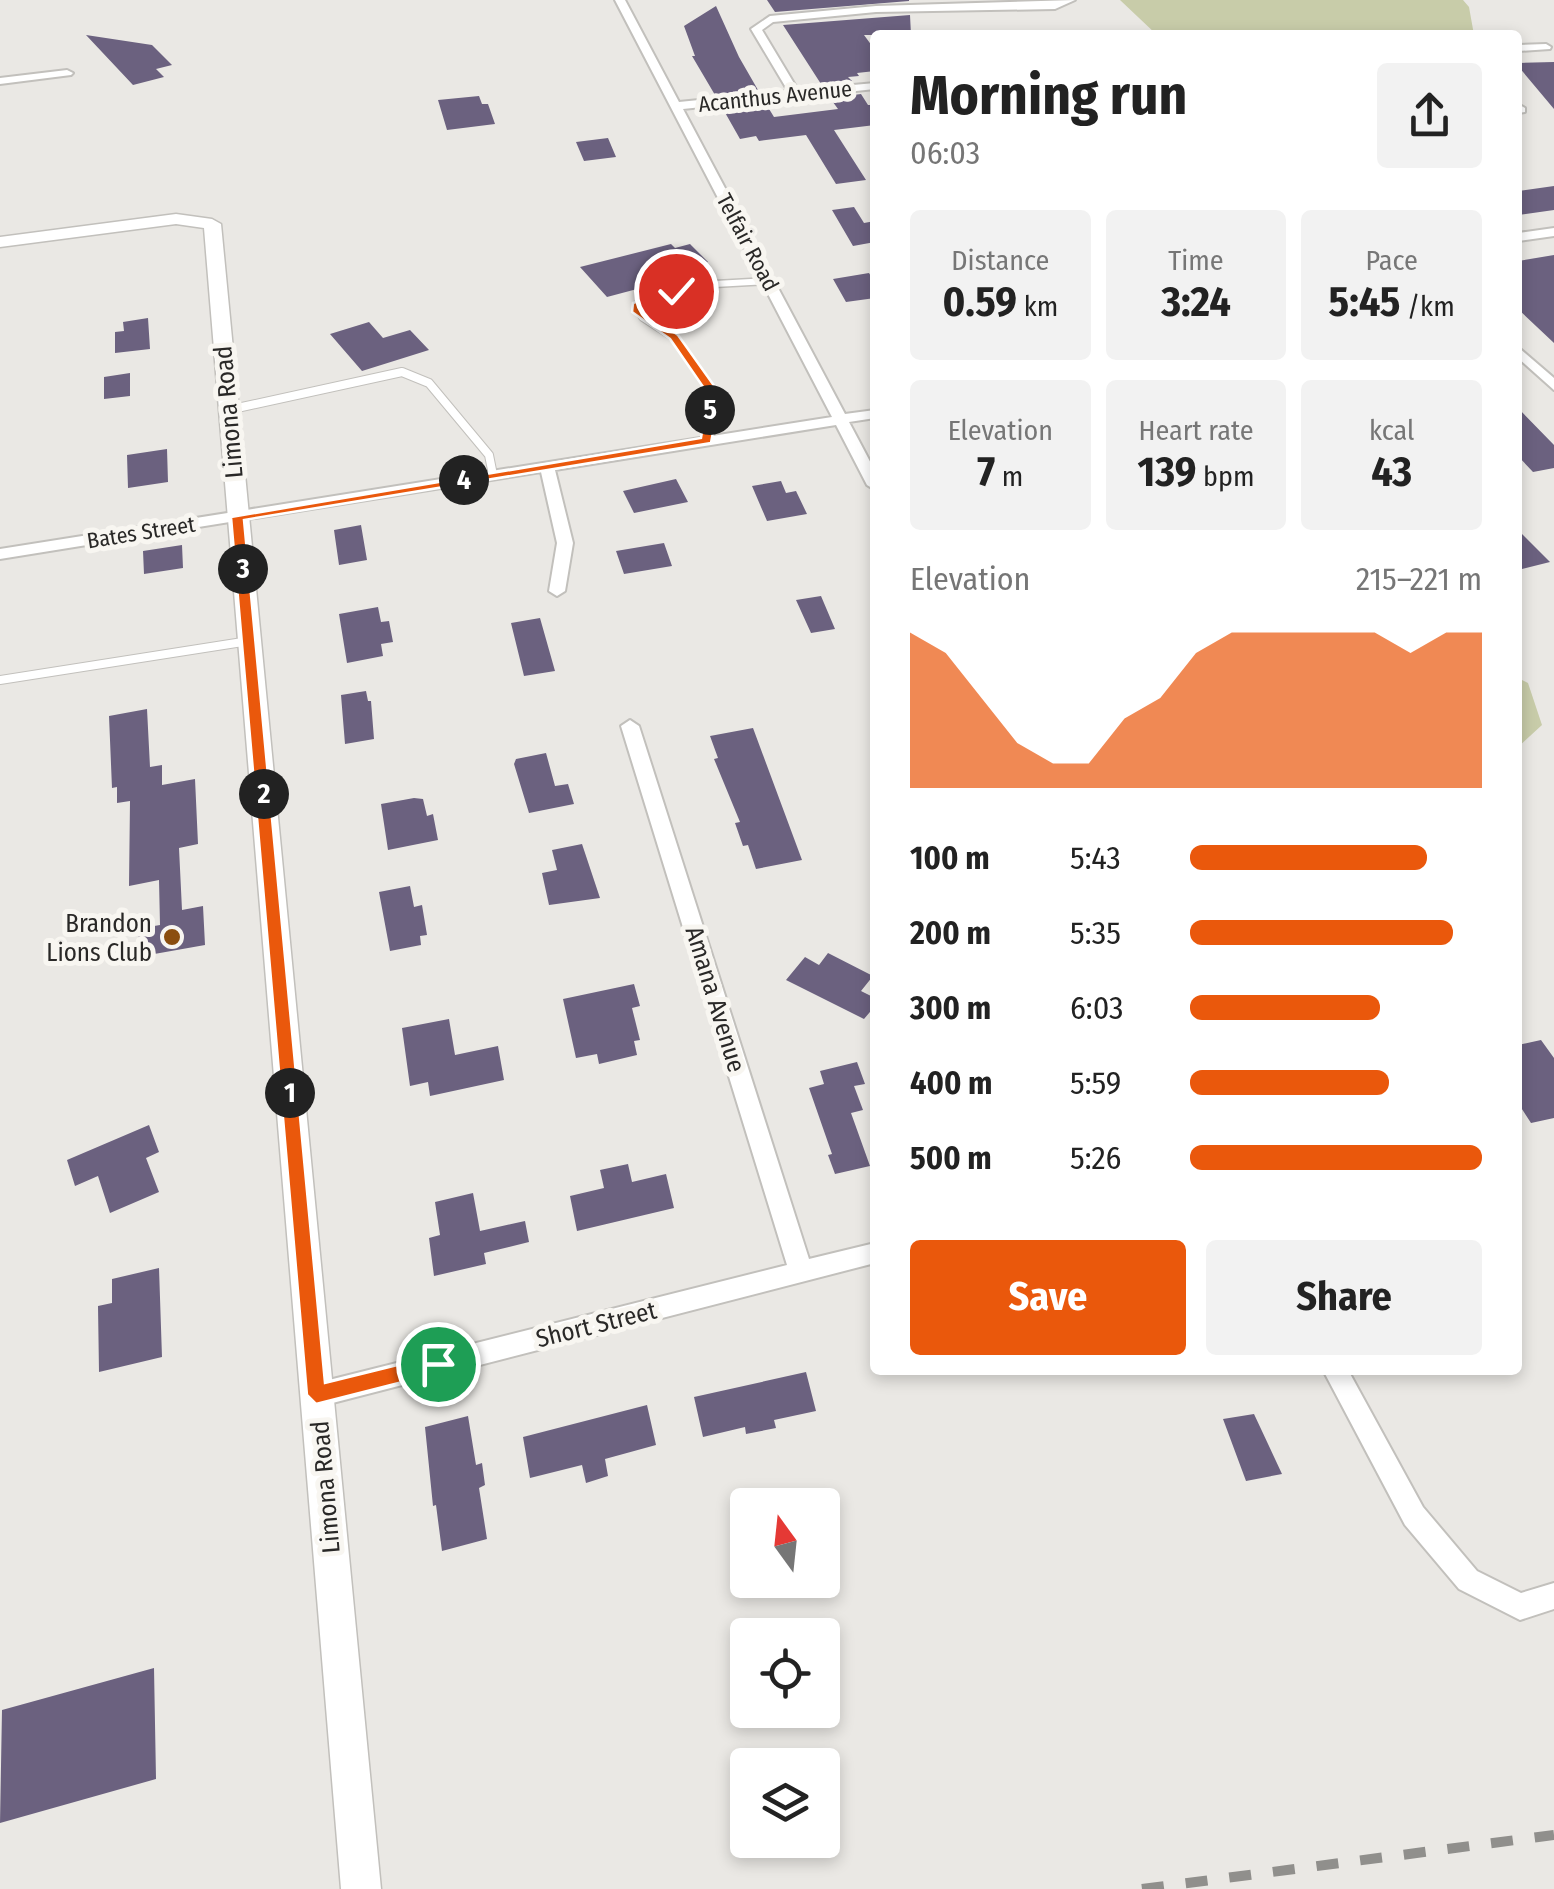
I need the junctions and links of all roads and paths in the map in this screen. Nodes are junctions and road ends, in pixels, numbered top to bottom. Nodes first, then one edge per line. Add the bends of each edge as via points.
1 (620, 0) edge
2 (1070, 0) edge
3 (1522, 48) edge
4 (1546, 48) dead end
5 (68, 74) dead end
6 (0, 81) edge
7 (870, 86) edge
8 (795, 94) junction
9 (676, 106) junction
10 (1554, 232) edge
11 (1522, 236) edge
12 (0, 242) edge
13 (768, 281) junction
14 (1522, 355) edge
15 (1554, 386) edge
16 (228, 410) junction
17 (870, 415) edge
18 (841, 419) junction
19 (706, 441) junction
20 (546, 466) junction
21 (494, 475) junction
22 (870, 475) edge
23 (237, 517) junction
24 (0, 554) edge
25 (556, 592) dead end
26 (250, 641) junction
27 (0, 680) edge
28 (630, 726) dead end
29 (870, 1254) edge
30 (801, 1272) junction
31 (1338, 1375) edge
32 (316, 1395) junction
33 (1554, 1596) edge
34 (361, 1889) edge

1 - 9 street, Telfair Road
2 - 8 street via 1055,6 876,9 770,19 756,29
3 - 4 street
5 - 6 street
7 - 8 street, Acanthus Avenue
8 - 9 street, Acanthus Avenue
9 - 13 street, Telfair Road
10 - 11 street
12 - 16 street, Limona Road via 176,218 212,224
13 - 18 street, Telfair Road
13 - 19 lane via 698,284 637,305 643,318 674,337 714,394
14 - 15 street
16 - 21 lane via 402,372 429,383 489,455
16 - 23 street, Limona Road
17 - 18 street, Bates Street
18 - 19 street, Bates Street
18 - 22 street, Telfair Road
19 - 20 street, Bates Street
20 - 21 street, Bates Street
20 - 25 street via 565,543
21 - 23 street, Bates Street
23 - 24 street, Bates Street
23 - 26 street, Limona Road
26 - 27 lane
26 - 32 street, Limona Road
28 - 30 street, Amana Avenue
29 - 30 street, Short Street
30 - 32 street, Short Street
31 - 33 street via 1414,1516 1468,1580 1520,1607
32 - 34 street, Limona Road

